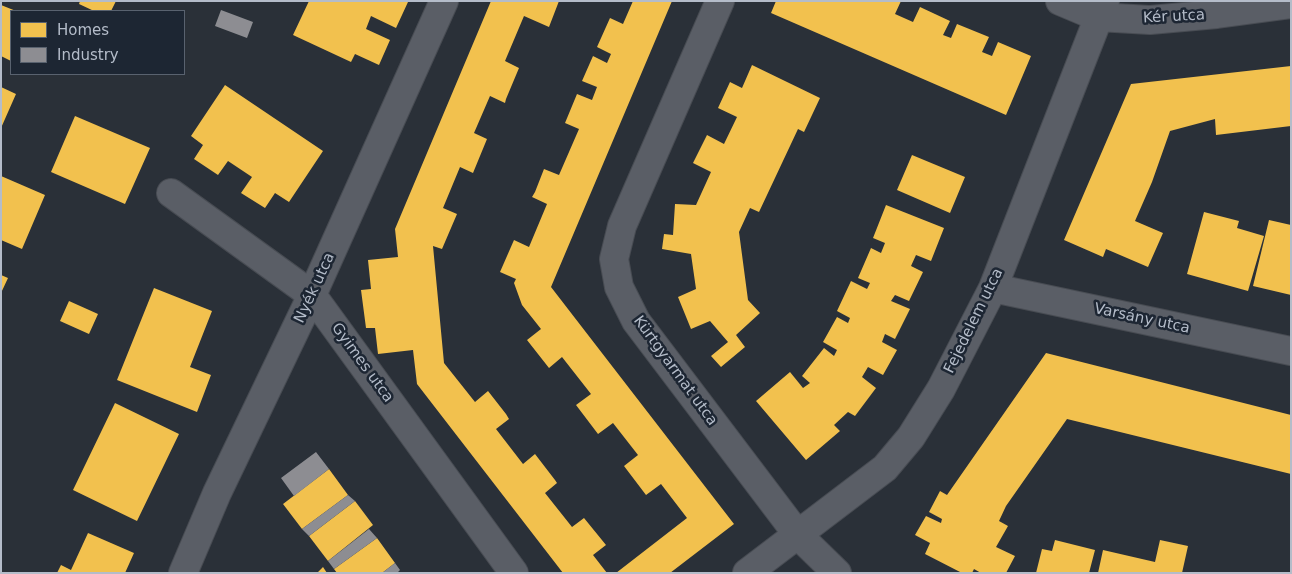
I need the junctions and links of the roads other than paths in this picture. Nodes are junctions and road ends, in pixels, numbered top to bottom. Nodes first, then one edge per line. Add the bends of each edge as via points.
1 (444, 1) edge
2 (720, 1) edge
3 (1060, 1) edge
4 (1291, 4) edge
5 (1102, 9) edge
6 (171, 193) dead end
7 (993, 288) junction
8 (312, 295) junction
9 (1291, 351) edge
10 (798, 535) junction
11 (183, 573) edge
12 (514, 573) edge
13 (747, 573) edge
14 (837, 573) edge

1 - 8 street, Nyék utca
2 - 10 street, Kürtgyarmat utca via 622,226 614,259 619,287 636,321
3 - 5 street, Kér utca
4 - 5 street, Kér utca via 1150,20
5 - 7 street, Fejedelem utca
6 - 8 street, Gyimes utca
7 - 9 street, Varsány utca
7 - 10 street, Fejedelem utca via 941,388 911,437 884,468
8 - 11 street, Nyék utca via 217,493
8 - 12 street, Gyimes utca
10 - 13 street, Fejedelem utca
10 - 14 street, Kürtgyarmat utca

